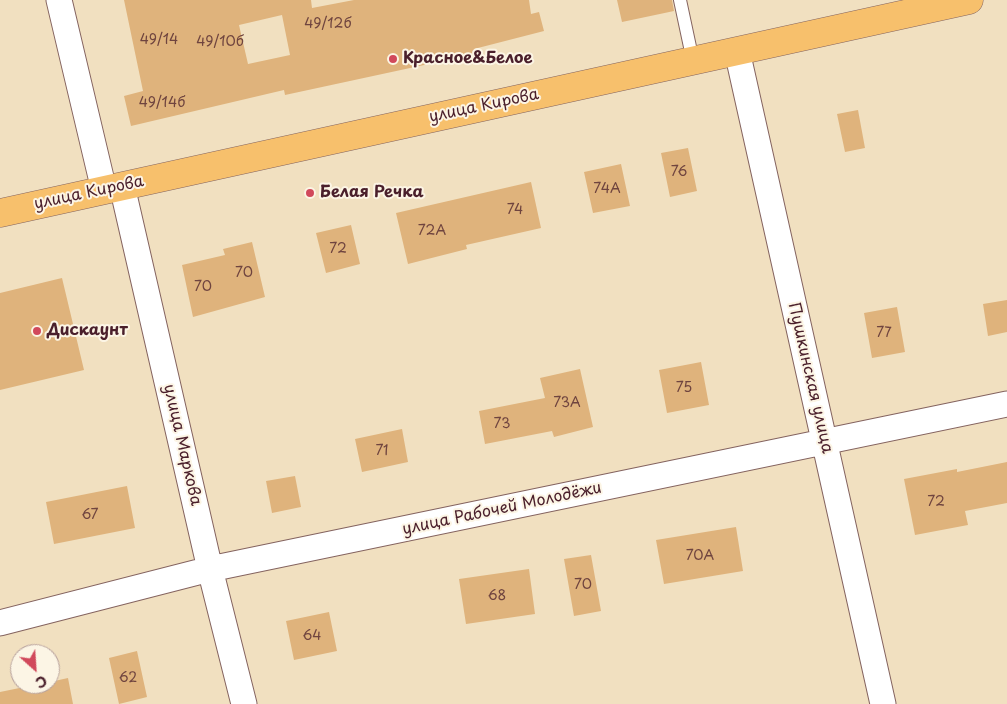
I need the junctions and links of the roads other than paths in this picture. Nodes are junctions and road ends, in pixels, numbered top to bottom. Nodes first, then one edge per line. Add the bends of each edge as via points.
1 (59, 0) edge
2 (680, 0) edge
3 (969, 0) edge
4 (737, 51) junction
5 (693, 60) junction
6 (113, 188) junction
7 (0, 213) edge
8 (1007, 404) edge
9 (825, 443) junction
10 (210, 569) junction
11 (0, 624) edge
12 (244, 704) edge
13 (883, 704) edge

1 - 6 street, улица Маркова
2 - 5 lane
3 - 4 main road, улица Кирова
4 - 5 main road, улица Кирова
4 - 9 street, Пушкинская улица
5 - 6 main road, улица Кирова
6 - 7 main road, улица Кирова
6 - 10 street, улица Маркова
8 - 9 street, улица Рабочей Молодёжи
9 - 10 street, улица Рабочей Молодёжи
9 - 13 street, Пушкинская улица
10 - 11 street, улица Рабочей Молодёжи
10 - 12 street, улица Маркова

